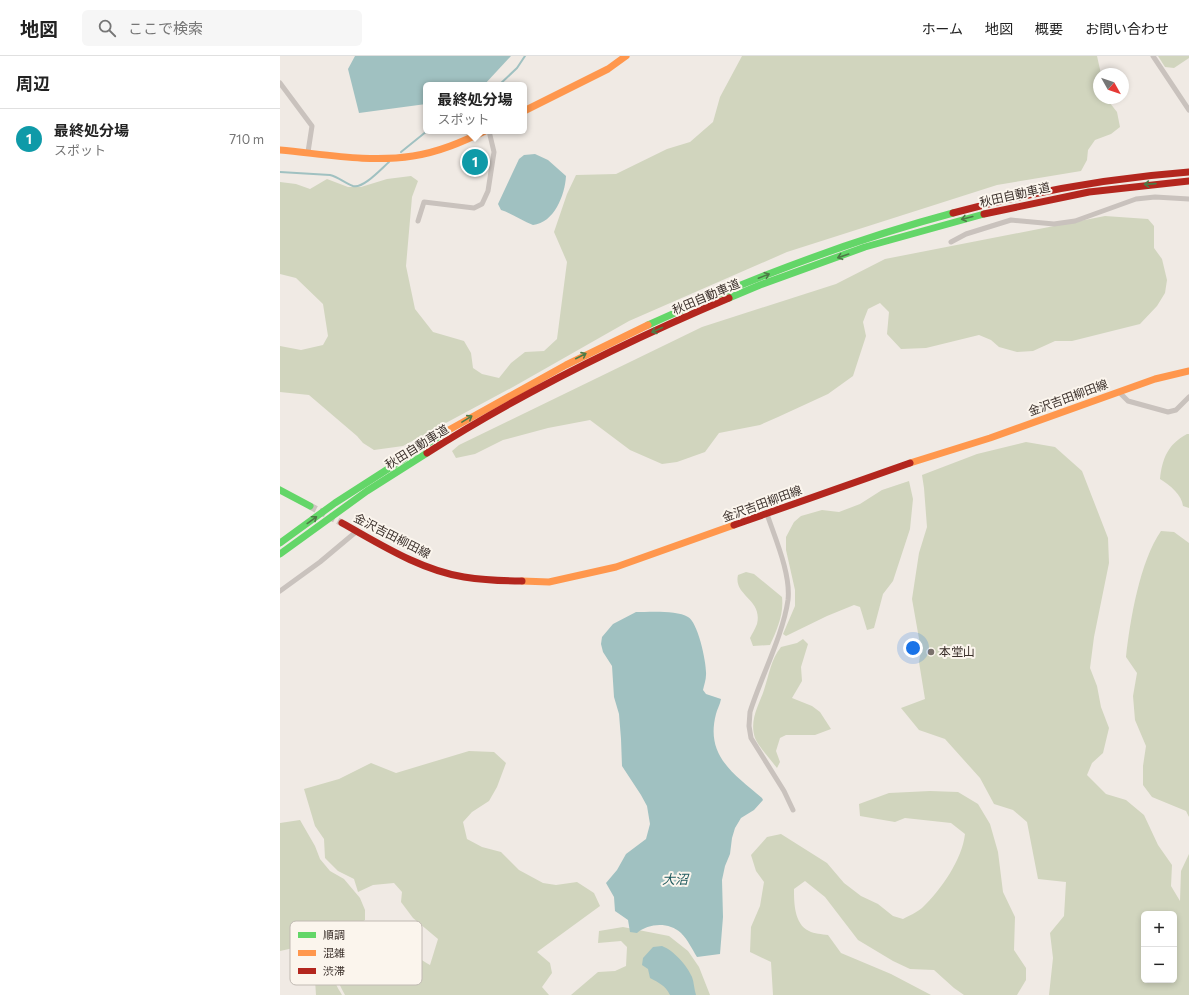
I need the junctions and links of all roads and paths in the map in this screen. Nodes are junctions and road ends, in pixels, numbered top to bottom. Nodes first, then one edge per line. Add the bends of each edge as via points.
1 (626, 56) edge
2 (1153, 56) edge
3 (280, 83) edge
4 (527, 110) edge
5 (1189, 110) edge
6 (478, 134) edge
7 (490, 134) edge
8 (280, 150) edge
9 (308, 152) junction
10 (1189, 172) edge
11 (1189, 181) edge
12 (1189, 199) edge
13 (418, 221) dead end
14 (951, 242) dead end
15 (1189, 371) edge
16 (1119, 392) junction
17 (1189, 396) edge
18 (280, 490) edge
19 (310, 506) tunnel mouth
20 (767, 514) junction
21 (342, 523) tunnel mouth
22 (357, 531) junction
23 (280, 543) edge
24 (280, 554) edge
25 (280, 591) edge
26 (793, 810) dead end

1 - 4 main road via 608,69
2 - 5 street
3 - 9 street via 312,126
6 - 9 main road via 441,149 413,156 374,158
7 - 13 street via 494,152 488,191 482,204 474,208 424,202
8 - 9 main road
23 -> 10 main road, 秋田自動車道 via 379,473 476,413 585,354 700,301 827,252 948,214 1076,185 1134,176
11 -> 24 main road, 秋田自動車道 via 1077,193 950,222 829,260 703,309 589,362 480,421 384,480
12 - 14 street via 1136,199 1075,221 1054,224 1011,220 966,234
15 - 16 main road, 金沢吉田柳田線 via 1155,379
16 - 17 street via 1128,401 1168,412 1176,410
16 - 20 main road, 金沢吉田柳田線
18 - 19 main road
20 - 22 main road, 金沢吉田柳田線 via 616,567 545,583 457,576 402,556
20 - 26 street via 780,552 788,598 784,618 750,712 749,726 752,738
21 - 22 main road, 金沢吉田柳田線
22 - 25 street

